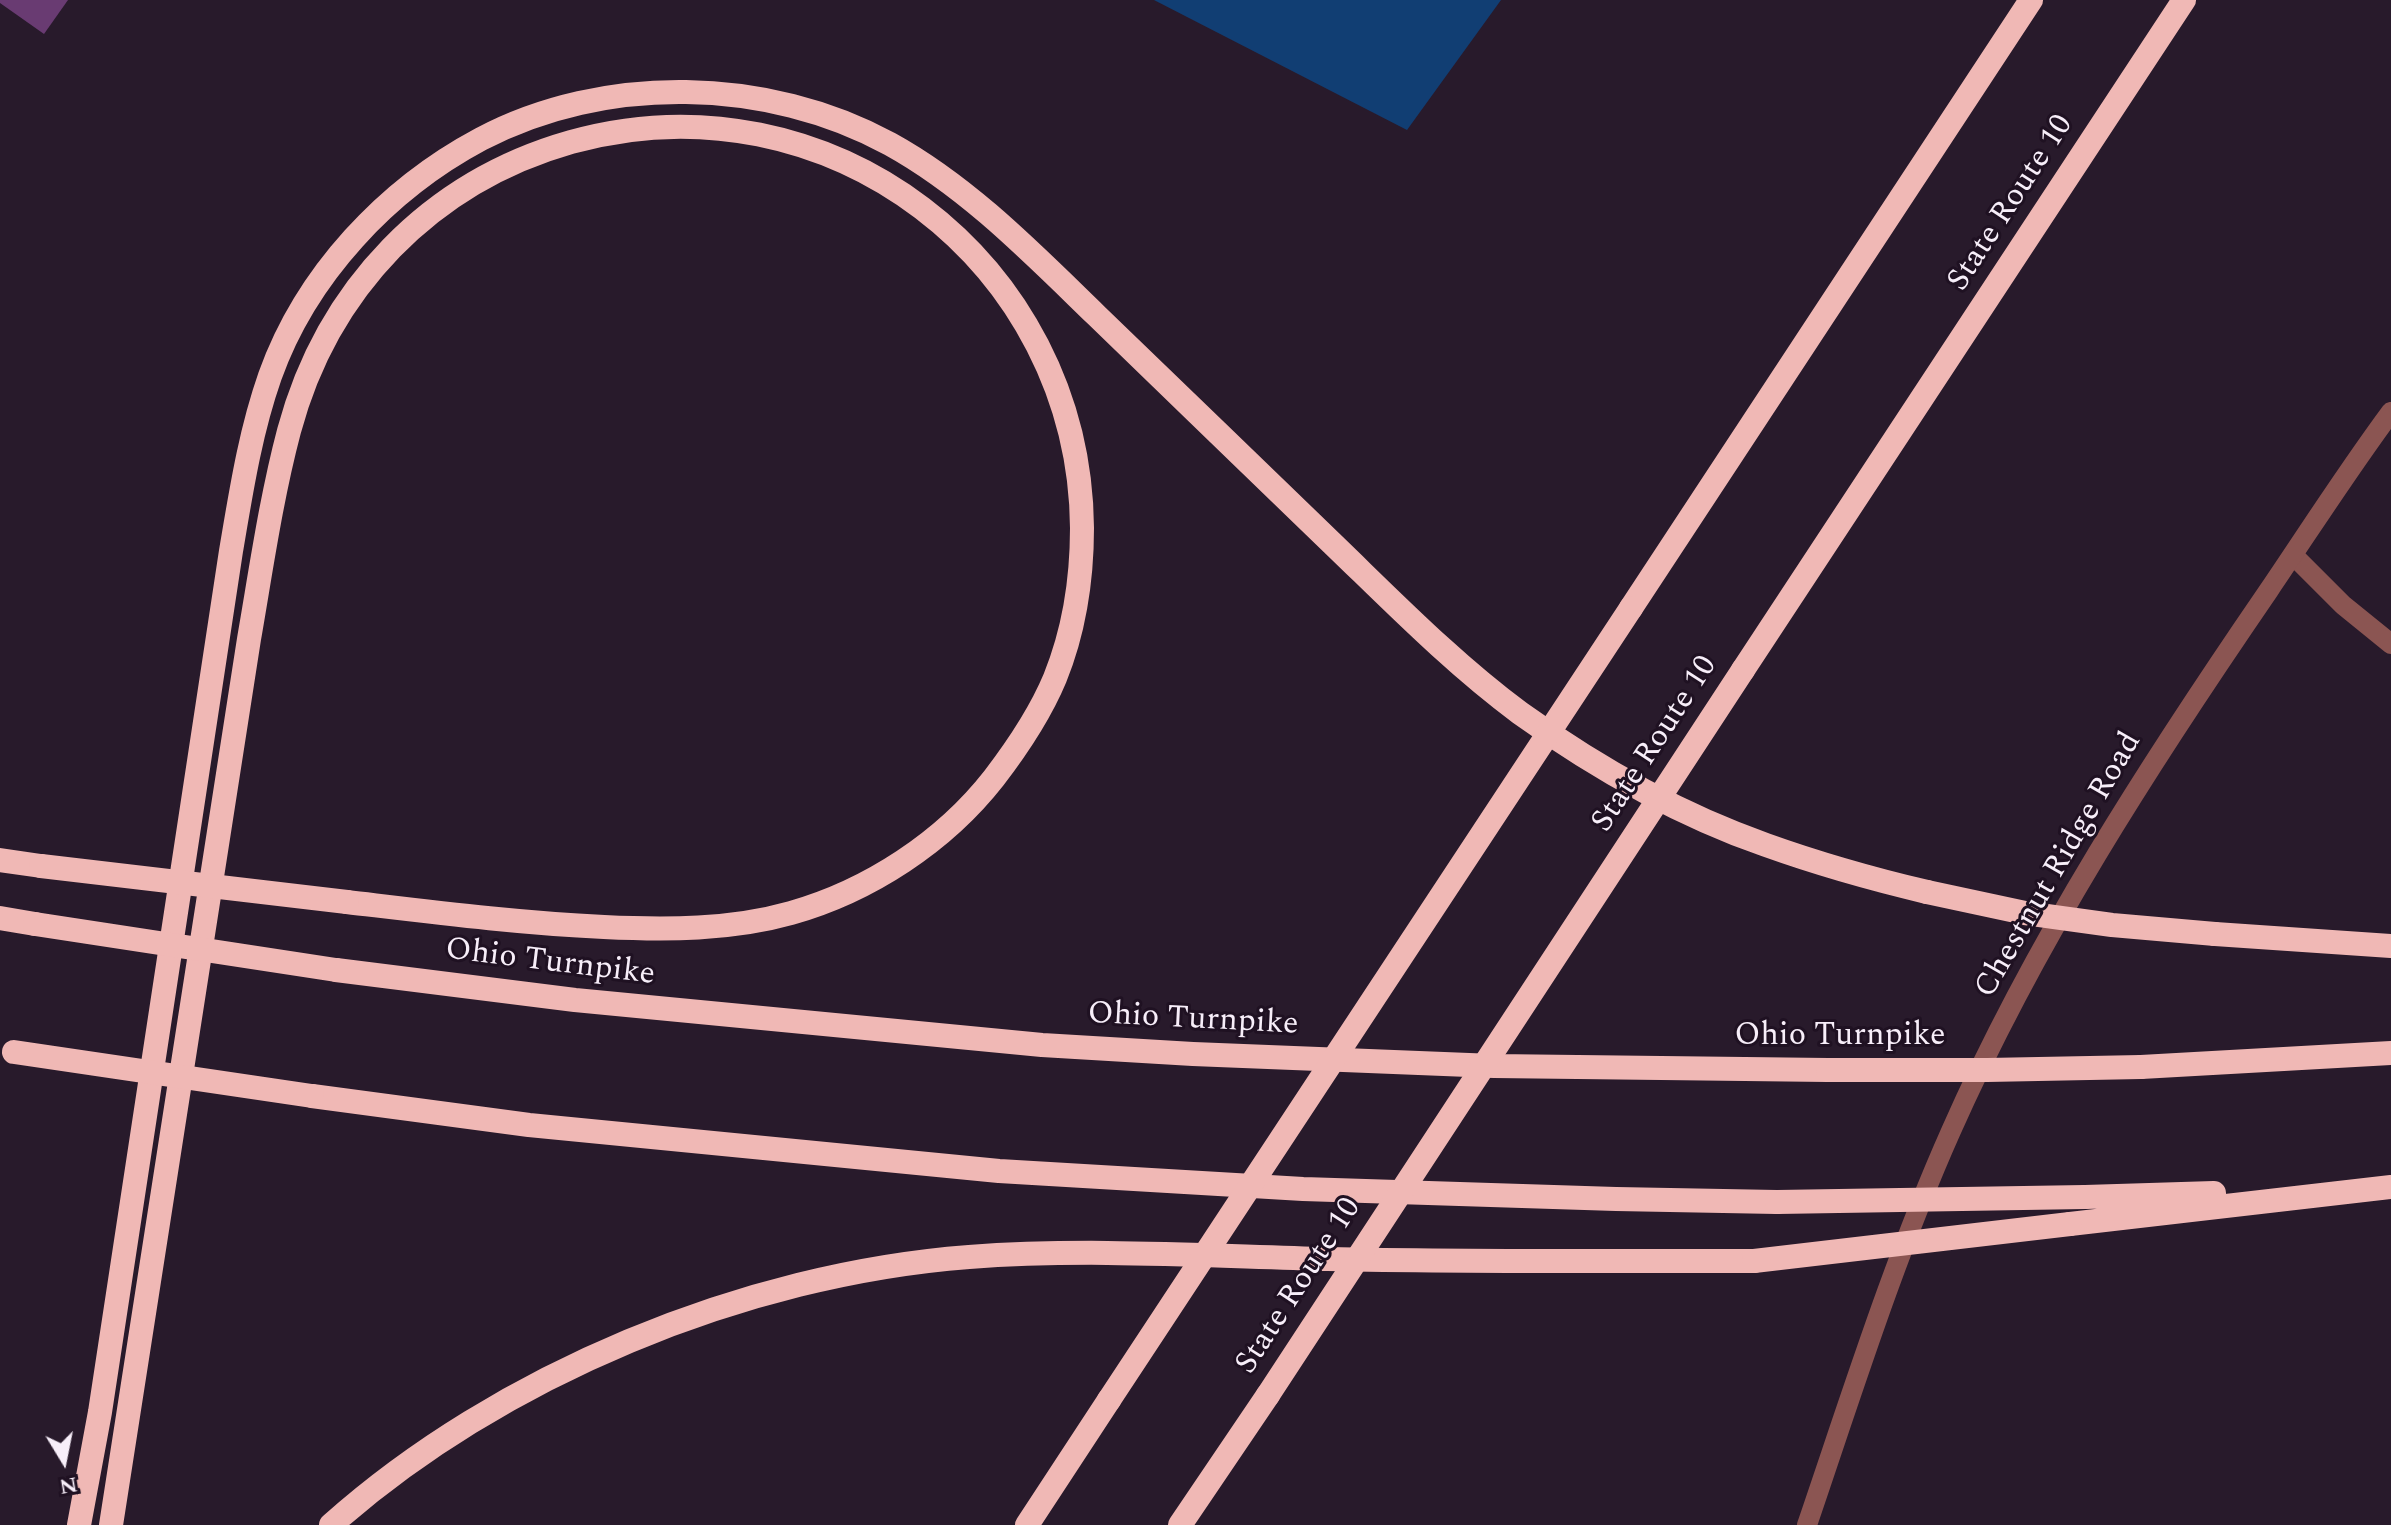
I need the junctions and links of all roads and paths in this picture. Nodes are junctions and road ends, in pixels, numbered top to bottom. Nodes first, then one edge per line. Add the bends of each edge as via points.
1 (2031, 0) edge
2 (2184, 0) edge
3 (2391, 412) edge
4 (2293, 555) junction
5 (2391, 644) edge
6 (0, 860) edge
7 (0, 918) edge
8 (2391, 946) edge
9 (7, 1051) edge
10 (2391, 1053) edge
11 (2391, 1186) edge
12 (79, 1525) edge
13 (111, 1525) edge
14 (331, 1525) edge
15 (1027, 1525) edge
16 (1180, 1525) edge
17 (1807, 1525) edge

1 - 15 highway, bridge
2 - 16 highway, State Route 10, bridge
3 - 4 street, Chestnut Ridge Road
4 - 5 street
4 - 17 street, Chestnut Ridge Road via 2126,804 2022,983 1930,1183
6 - 13 highway, bridge via 41,866 347,902 516,922 663,929 788,914 870,881 947,828 981,794 1011,756 1055,678 1078,592 1082,504 1068,418 1035,339 979,262 912,199 828,153 727,130 640,128 556,146 516,162 413,226 355,288 302,391 271,515 249,639
7 - 10 highway, Ohio Turnpike, bridge via 336,970 575,1000 1042,1045 1193,1054 1652,1069 1987,1070
8 - 12 highway, bridge via 2112,925 2025,913 1816,863 1668,802 1609,771 1472,674 1021,243 935,172 846,123 761,99 667,91 578,104 498,130 421,175 387,203 330,268 287,337 259,409 231,551
9 - 11 highway, bridge via 529,1125 999,1171 1303,1189 1777,1202
11 - 14 highway, bridge via 1754,1261 1095,1252 964,1257 870,1270 709,1310 602,1354 439,1443

